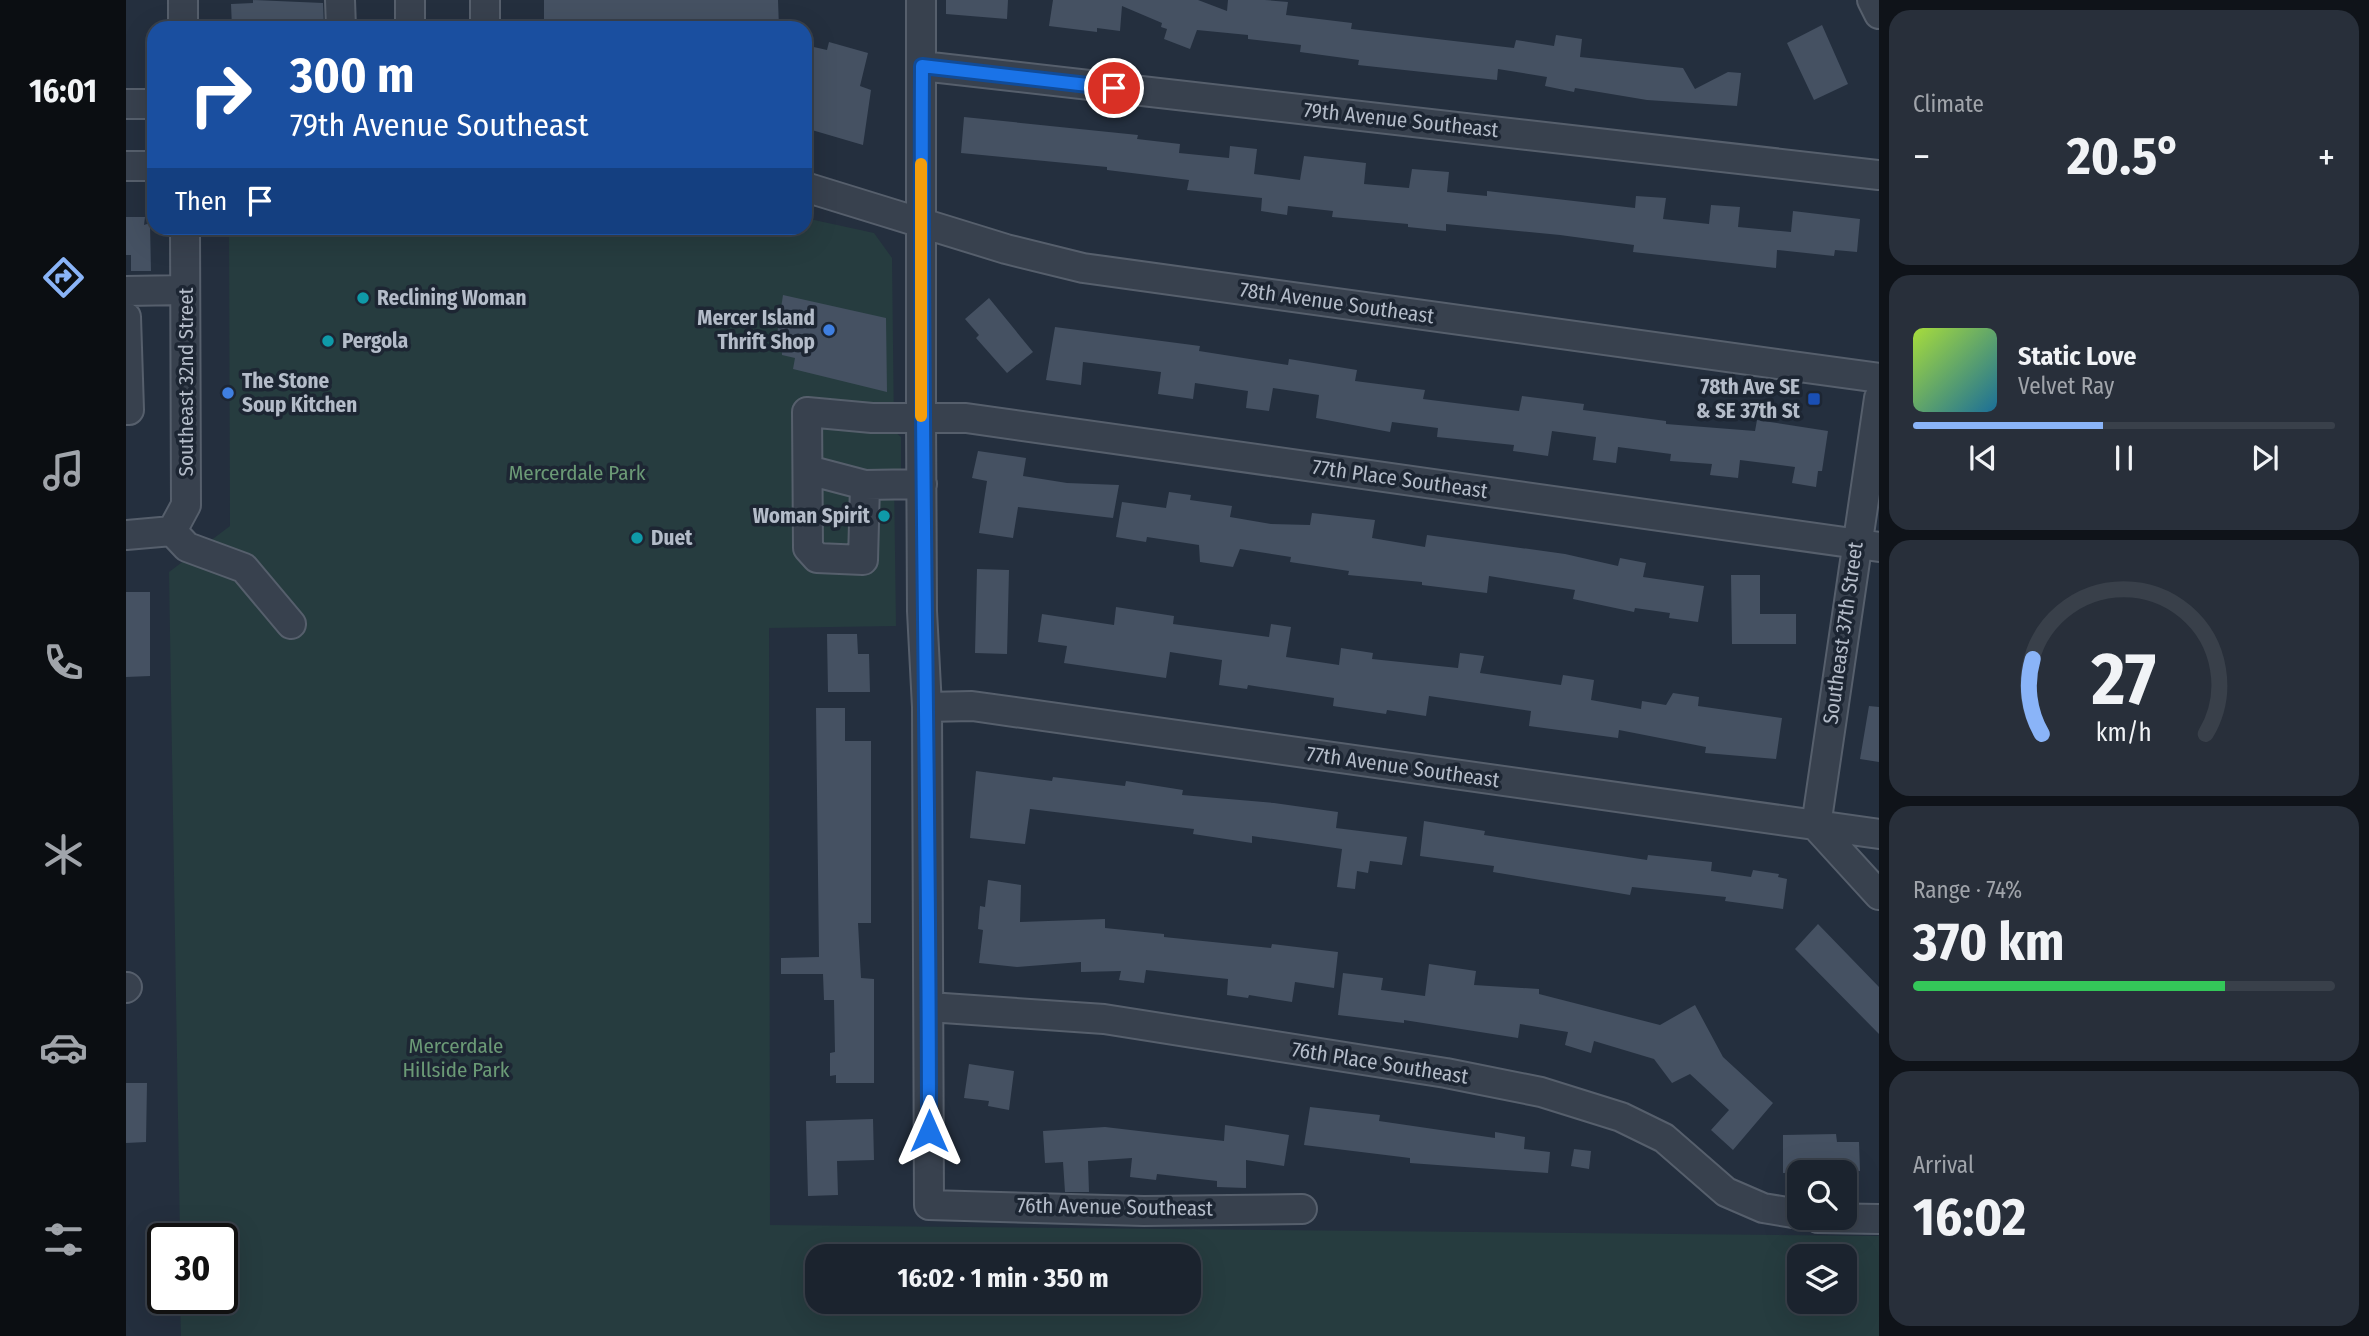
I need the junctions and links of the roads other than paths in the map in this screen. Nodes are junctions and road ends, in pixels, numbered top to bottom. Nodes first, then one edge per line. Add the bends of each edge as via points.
1 (183, 0) edge
2 (340, 0) edge
3 (410, 0) edge
4 (485, 0) edge
5 (921, 0) edge
6 (1872, 0) edge
7 (1879, 14) edge
8 (183, 21) edge
9 (341, 21) edge
10 (411, 21) edge
11 (485, 21) edge
12 (922, 66) junction
13 (126, 104) edge
14 (147, 104) edge
15 (126, 166) edge
16 (147, 166) edge
17 (1879, 175) edge
18 (812, 189) edge
19 (921, 223) junction
20 (185, 235) edge
21 (185, 290) junction
22 (126, 291) edge
23 (126, 317) edge
24 (1879, 378) edge
25 (1879, 398) edge
26 (126, 410) edge
27 (921, 417) junction
28 (808, 470) junction
29 (922, 484) junction
30 (865, 485) junction
31 (172, 531) junction
32 (126, 535) edge
33 (1867, 545) edge
34 (291, 624) dead end
35 (927, 707) junction
36 (1816, 826) junction
37 (1879, 834) edge
38 (1879, 895) edge
39 (929, 1007) junction
40 (1302, 1209) dead end
41 (1787, 1212) edge
42 (1857, 1219) edge
43 (1879, 1219) edge

1 - 8 street
2 - 9 street
3 - 10 street
4 - 11 street
5 - 12 street
6 - 7 street
12 - 17 street, 79th Avenue Southeast
12 - 19 street
13 - 14 street
15 - 16 street
18 - 19 street, 78th Avenue Southeast
19 - 24 street, 78th Avenue Southeast via 1083,268
19 - 27 street
20 - 21 street, Southeast 32nd Street
21 - 22 street
21 - 31 street, Southeast 32nd Street via 186,505
23 - 26 street
25 - 33 street, Southeast 37th Street
27 - 28 street, 77th Place Southeast via 807,412
27 - 29 street
27 - 33 street, 77th Place Southeast via 966,418
28 - 30 street
28 - 30 street via 808,548 817,558 863,560
29 - 30 street
29 - 35 street
31 - 32 street
31 - 34 street via 187,547 244,568
33 - 36 street, Southeast 37th Street
35 - 36 street, 77th Avenue Southeast via 972,706
35 - 39 street
36 - 37 street, 77th Avenue Southeast
36 - 38 street
39 - 40 street, 76th Avenue Southeast via 929,1205 1144,1211
39 - 41 street, 76th Place Southeast via 1104,1019 1541,1092 1621,1117 1664,1138 1726,1192 1763,1208
42 - 43 street

